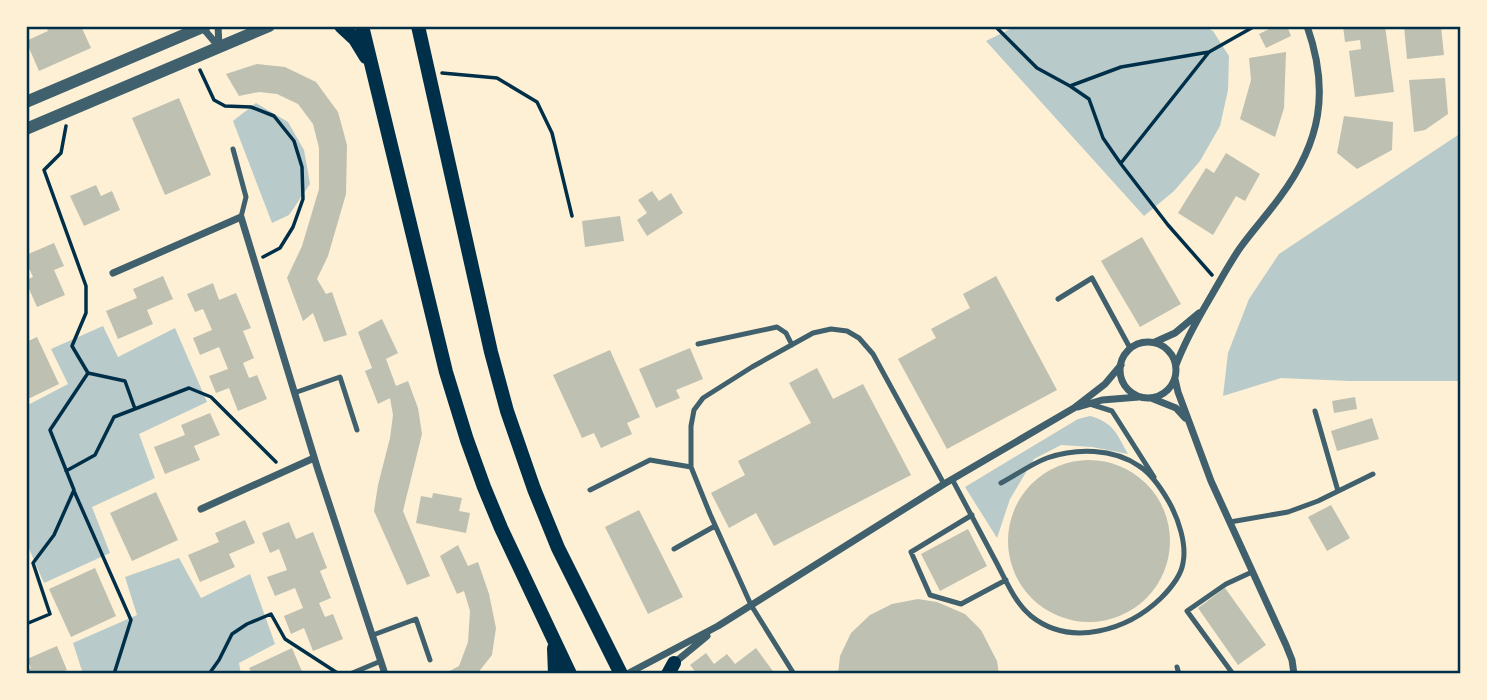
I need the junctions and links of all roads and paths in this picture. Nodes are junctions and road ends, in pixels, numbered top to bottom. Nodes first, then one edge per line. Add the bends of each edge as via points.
1 (218, 26) edge
2 (269, 26) edge
3 (341, 26) edge
4 (362, 26) edge
5 (418, 26) edge
6 (996, 26) edge
7 (1255, 26) edge
8 (1307, 26) edge
9 (203, 27) edge
10 (219, 47) junction
11 (1209, 52) junction
12 (194, 58) junction
13 (373, 72) junction
14 (428, 72) junction
15 (1070, 86) junction
16 (26, 102) edge
17 (69, 111) junction
18 (26, 129) edge
19 (233, 149) dead end
20 (1121, 164) junction
21 (241, 216) junction
22 (572, 216) dead end
23 (254, 261) junction
24 (113, 273) dead end
25 (1219, 283) junction
26 (1058, 299) dead end
27 (1205, 308) junction
28 (1155, 342) junction
29 (698, 344) dead end
30 (792, 345) junction
31 (1130, 348) junction
32 (1121, 365) junction
33 (1176, 365) junction
34 (88, 373) junction
35 (1175, 379) junction
36 (294, 393) junction
37 (1145, 397) junction
38 (1090, 404) junction
39 (1074, 408) junction
40 (135, 409) junction
41 (1315, 411) dead end
42 (1188, 421) junction
43 (357, 430) dead end
44 (314, 458) junction
45 (691, 467) junction
46 (66, 471) junction
47 (285, 471) junction
48 (1373, 474) dead end
49 (952, 479) junction
50 (1001, 483) dead end
51 (944, 484) junction
52 (1160, 485) junction
53 (590, 490) dead end
54 (74, 491) junction
55 (1338, 491) junction
56 (201, 509) dead end
57 (972, 515) junction
58 (1230, 522) junction
59 (715, 526) junction
60 (674, 549) dead end
61 (1252, 572) junction
62 (1006, 580) junction
63 (751, 605) junction
64 (26, 624) edge
65 (718, 626) junction
66 (373, 635) junction
67 (554, 643) junction
68 (430, 660) dead end
69 (381, 661) junction
70 (671, 668) edge
71 (114, 674) edge
72 (209, 674) edge
73 (340, 674) edge
74 (350, 674) edge
75 (386, 674) edge
76 (555, 674) edge
77 (570, 674) edge
78 (621, 674) edge
79 (627, 674) edge
80 (661, 674) edge
81 (794, 674) edge
82 (1233, 674) edge
83 (1294, 674) edge

1 - 10 street
2 - 10 street
3 - 13 main road via 355,39
4 - 13 main road
5 - 14 main road
6 - 15 path via 1037,68
7 - 11 path
8 - 25 street via 1320,93 1312,141 1294,177
9 - 10 street
9 - 16 street
10 - 12 street
11 - 15 path via 1121,68
11 - 20 path
12 - 17 street
12 - 23 path via 214,100 274,116 294,141 302,167 303,199 293,227 281,248
13 - 67 main road via 446,372 467,440
14 - 22 path via 497,78 537,102 552,133
14 - 78 main road via 507,411 558,548
15 - 20 path via 1089,99 1103,138
17 - 18 street
17 - 34 path via 61,153 44,170 86,286 86,313 72,346
19 - 21 lane via 246,197
20 - 25 path
21 - 23 street
21 - 24 street
23 - 36 street
25 - 27 street
26 - 31 lane via 1092,278
27 - 28 street via 1175,333
27 - 33 street
28 - 31 street
28 - 33 street via 1171,353
29 - 30 lane via 777,327 786,332
30 - 45 lane via 703,398 694,410 691,426
30 - 51 lane via 831,329 859,338 882,369
31 - 32 street
32 - 37 street via 1124,384
32 - 39 street
33 - 35 street
34 - 40 path via 125,381
34 - 46 path via 50,430
35 - 37 street via 1158,396
35 - 42 street
36 - 43 lane via 340,377
36 - 44 street
37 - 38 street
37 - 42 street via 1176,408
38 - 39 street
38 - 52 lane via 1112,411
39 - 49 street
40 - 46 path via 114,417 94,455
40 - 47 path via 189,388 211,397
41 - 55 lane
42 - 58 street
44 - 47 street
44 - 66 street
45 - 53 lane via 650,460
45 - 59 lane
46 - 54 path
47 - 56 street
48 - 55 lane
49 - 51 street
49 - 57 lane
50 - 52 lane via 1046,458 1092,451 1117,455 1140,466
51 - 63 street
52 - 62 lane via 1175,512 1184,564 1172,587 1127,623 1101,632 1049,627 1030,615
54 - 64 path via 54,535 33,563 50,614
54 - 71 path via 131,620
55 - 58 lane via 1288,512
57 - 62 lane
57 - 62 lane via 911,552 930,595 961,604
58 - 61 street
59 - 60 lane
59 - 63 lane
61 - 82 lane via 1187,611
61 - 83 street via 1286,645
63 - 65 street
63 - 81 lane
65 - 70 street
65 - 79 street
66 - 68 lane via 416,619
66 - 69 street
67 - 76 main road
67 - 77 main road
69 - 74 lane
69 - 75 street
70 - 80 street
72 - 73 path via 232,634 271,614 285,639

